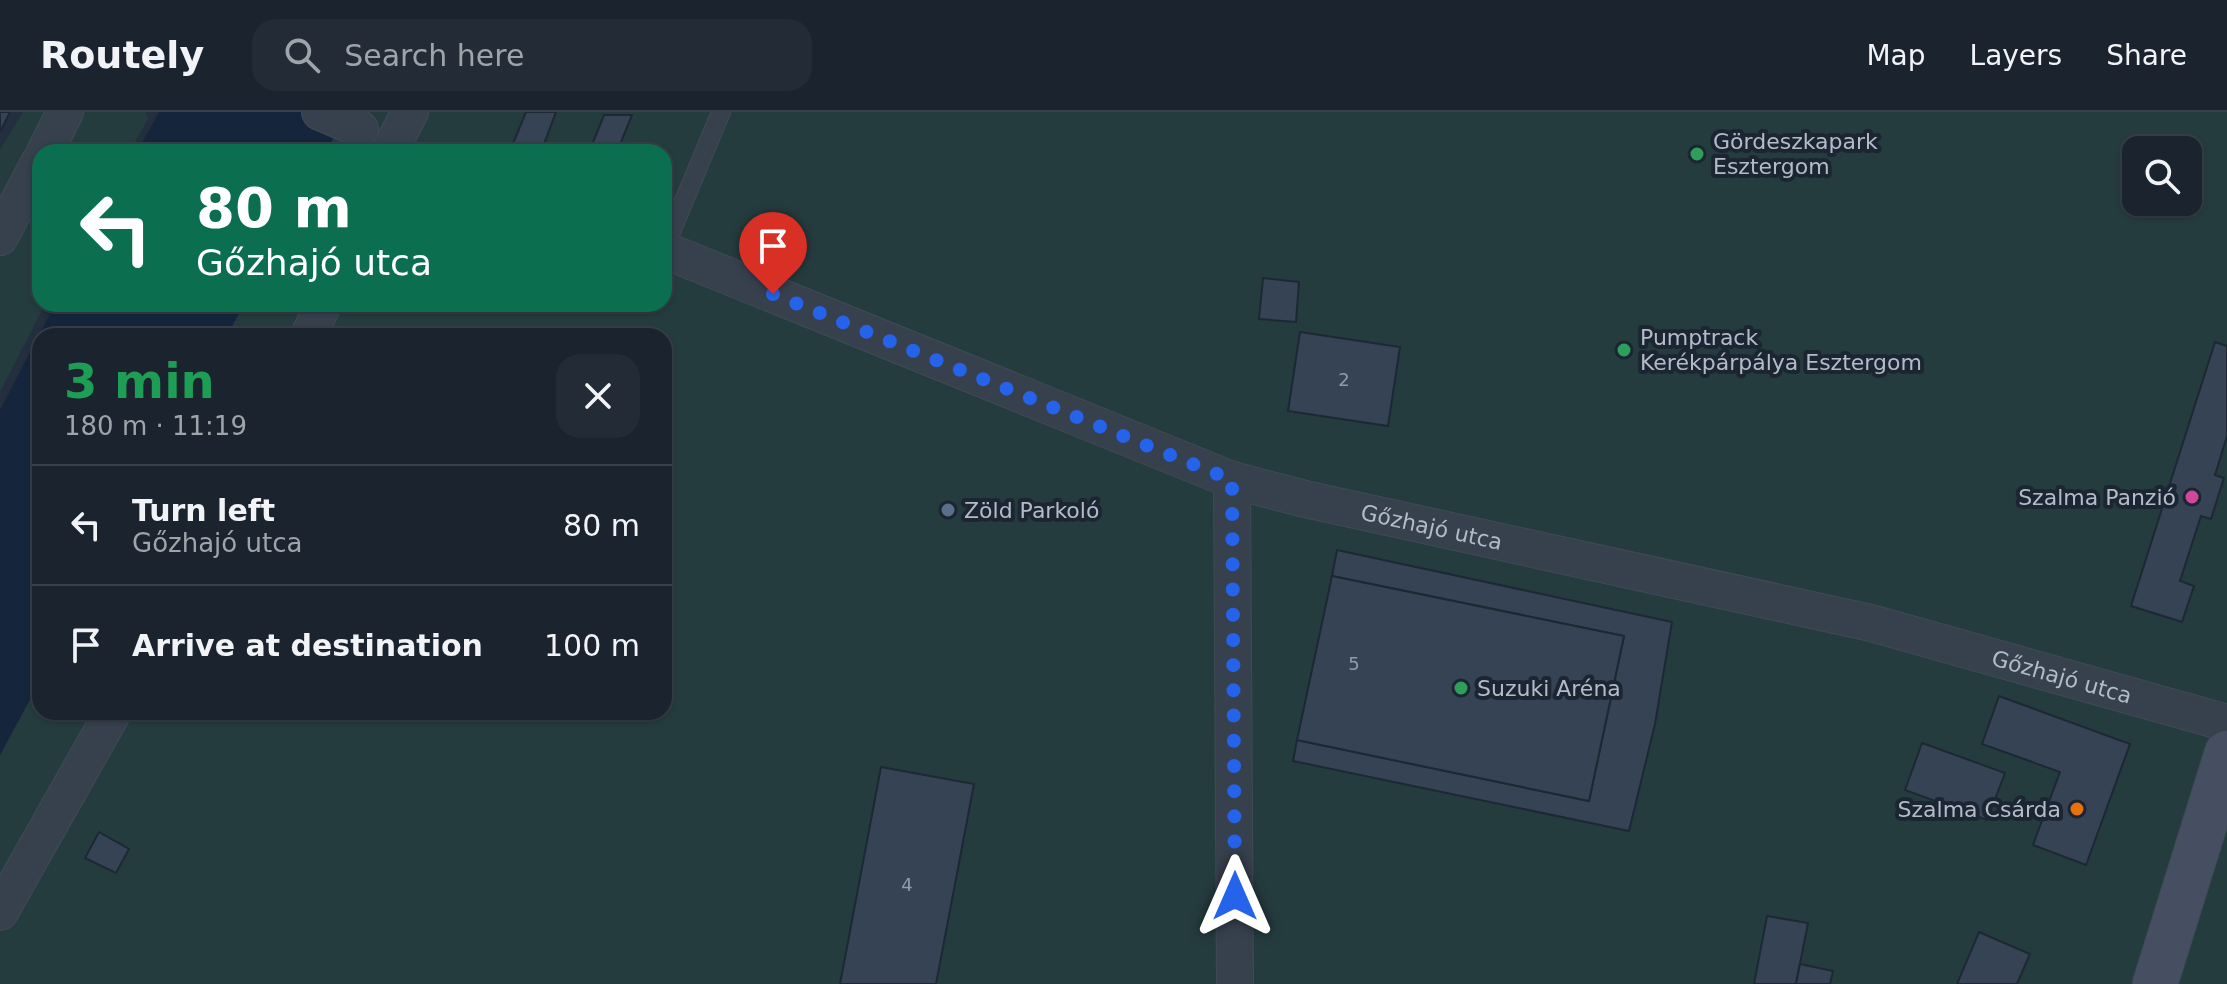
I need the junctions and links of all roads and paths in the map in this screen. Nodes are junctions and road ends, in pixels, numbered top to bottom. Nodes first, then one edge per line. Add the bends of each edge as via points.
1 (65, 112) edge
2 (320, 112) edge
3 (721, 112) edge
4 (360, 129) dead end
5 (49, 144) edge
6 (32, 176) edge
7 (672, 231) edge
8 (0, 237) edge
9 (672, 253) edge
10 (1232, 480) junction
11 (108, 720) edge
12 (2227, 723) edge
13 (2227, 753) edge
14 (0, 912) edge
15 (1235, 984) edge
16 (2155, 984) edge

1 - 5 street
2 - 4 street
3 - 7 lane
6 - 8 street
9 - 10 street, Gőzhajó utca
10 - 12 street, Gőzhajó utca via 1871,623
10 - 15 street
11 - 14 street
13 - 16 main road

